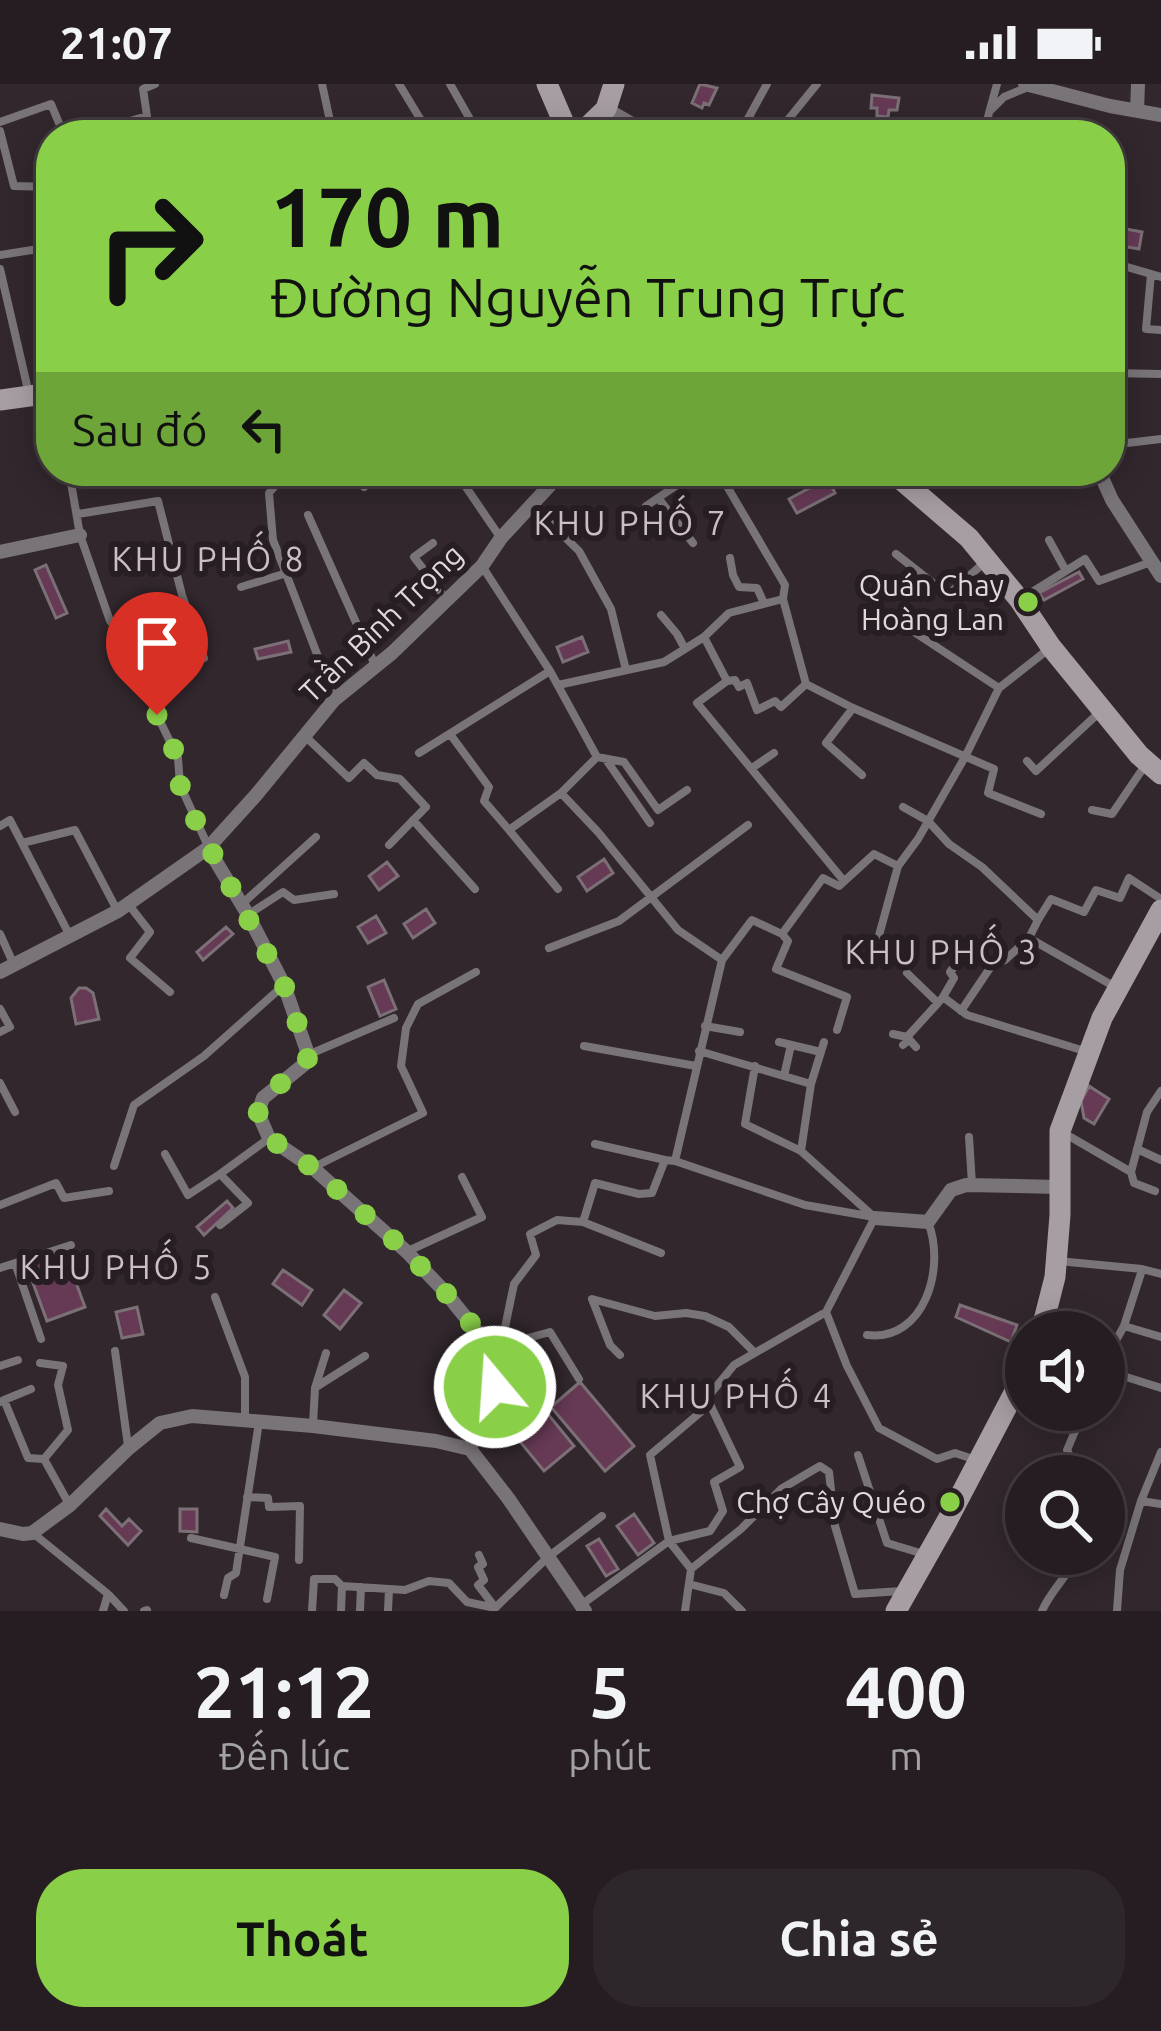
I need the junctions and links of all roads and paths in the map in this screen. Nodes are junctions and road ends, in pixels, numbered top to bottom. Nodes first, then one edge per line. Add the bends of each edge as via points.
1 (155, 84) edge
2 (322, 84) edge
3 (399, 84) edge
4 (450, 84) edge
5 (547, 84) edge
6 (614, 84) edge
7 (767, 84) edge
8 (817, 84) edge
9 (997, 84) edge
10 (1025, 84) edge
11 (1138, 84) edge
12 (1034, 86) edge
13 (606, 110) junction
14 (989, 111) junction
15 (1137, 111) junction
16 (1161, 115) edge
17 (58, 120) edge
18 (133, 120) edge
19 (330, 120) edge
20 (421, 120) edge
21 (470, 120) edge
22 (563, 120) edge
23 (595, 120) edge
24 (626, 120) edge
25 (747, 120) edge
26 (788, 120) edge
27 (987, 120) edge
28 (0, 122) edge
29 (0, 131) edge
30 (36, 187) edge
31 (36, 249) edge
32 (0, 255) edge
33 (1125, 266) edge
34 (0, 269) edge
35 (1156, 275) edge
36 (1161, 331) edge
37 (1125, 373) edge
38 (1161, 374) edge
39 (36, 382) edge
40 (36, 395) edge
41 (0, 400) edge
42 (1161, 440) edge
43 (1125, 444) edge
44 (72, 486) edge
45 (275, 486) edge
46 (465, 486) edge
47 (550, 486) edge
48 (677, 486) edge
49 (727, 486) edge
50 (908, 486) edge
51 (1106, 486) edge
52 (659, 499) junction
53 (533, 506) junction
54 (646, 506) dead end
55 (78, 514) junction
56 (308, 515) dead end
57 (80, 535) junction
58 (501, 538) junction
59 (1048, 540) dead end
60 (433, 543) dead end
61 (693, 543) dead end
62 (0, 551) edge
63 (896, 554) dead end
64 (730, 559) dead end
65 (987, 560) junction
66 (482, 566) junction
67 (1156, 569) edge
68 (1066, 571) junction
69 (287, 573) junction
70 (241, 587) dead end
71 (783, 599) junction
72 (1019, 599) junction
73 (447, 600) junction
74 (764, 603) junction
75 (661, 615) dead end
76 (911, 630) dead end
77 (704, 637) junction
78 (1052, 647) junction
79 (685, 649) junction
80 (204, 658) dead end
81 (375, 667) junction
82 (626, 670) junction
83 (550, 671) junction
84 (727, 681) junction
85 (558, 685) junction
86 (806, 685) junction
87 (999, 688) junction
88 (334, 700) junction
89 (853, 708) junction
90 (1103, 709) junction
91 (450, 734) junction
92 (304, 736) junction
93 (419, 753) dead end
94 (774, 753) dead end
95 (965, 757) junction
96 (602, 759) junction
97 (1027, 761) dead end
98 (752, 768) junction
99 (1154, 768) edge
100 (862, 775) dead end
101 (686, 790) dead end
102 (561, 793) junction
103 (903, 807) dead end
104 (1092, 810) dead end
105 (1041, 814) dead end
106 (413, 820) junction
107 (928, 821) junction
108 (650, 823) dead end
109 (748, 825) dead end
110 (0, 826) edge
111 (509, 830) junction
112 (316, 837) dead end
113 (22, 843) junction
114 (388, 845) dead end
115 (208, 848) junction
116 (898, 866) junction
117 (844, 881) junction
118 (475, 889) dead end
119 (558, 889) dead end
120 (334, 894) dead end
121 (651, 896) junction
122 (1161, 899) edge
123 (123, 908) junction
124 (245, 909) junction
125 (1161, 910) edge
126 (1038, 920) junction
127 (0, 934) edge
128 (782, 934) junction
129 (71, 937) junction
130 (1029, 938) junction
131 (878, 939) dead end
132 (549, 948) dead end
133 (722, 960) junction
134 (958, 960) dead end
135 (7, 969) edge
136 (476, 972) dead end
137 (907, 973) dead end
138 (284, 985) junction
139 (1118, 989) junction
140 (170, 992) dead end
141 (940, 1000) junction
142 (0, 1009) edge
143 (961, 1011) junction
144 (394, 1018) dead end
145 (706, 1026) junction
146 (837, 1030) dead end
147 (0, 1032) edge
148 (740, 1033) dead end
149 (892, 1034) dead end
150 (905, 1041) junction
151 (779, 1042) dead end
152 (790, 1045) junction
153 (584, 1046) dead end
154 (916, 1047) dead end
155 (699, 1051) junction
156 (1090, 1053) junction
157 (308, 1054) junction
158 (696, 1066) junction
159 (755, 1066) junction
160 (784, 1076) junction
161 (0, 1083) edge
162 (811, 1084) junction
163 (1161, 1091) edge
164 (15, 1112) dead end
165 (1060, 1131) junction
166 (969, 1137) dead end
167 (269, 1138) junction
168 (595, 1144) dead end
169 (1137, 1149) junction
170 (801, 1151) junction
171 (165, 1154) dead end
172 (1161, 1160) edge
173 (670, 1161) junction
174 (115, 1166) dead end
175 (313, 1168) junction
176 (1131, 1172) junction
177 (220, 1174) junction
178 (462, 1177) dead end
179 (972, 1185) junction
180 (1059, 1187) junction
181 (109, 1191) dead end
182 (1155, 1191) dead end
183 (0, 1205) edge
184 (875, 1218) junction
185 (583, 1222) junction
186 (928, 1222) junction
187 (220, 1225) dead end
188 (71, 1245) dead end
189 (407, 1252) junction
190 (661, 1253) dead end
191 (1056, 1261) junction
192 (15, 1263) junction
193 (0, 1268) edge
194 (1142, 1269) junction
195 (1161, 1274) edge
196 (215, 1297) dead end
197 (1046, 1311) edge
198 (826, 1312) junction
199 (1125, 1323) edge
200 (1125, 1326) edge
201 (867, 1335) dead end
202 (1161, 1337) edge
203 (40, 1339) dead end
204 (491, 1348) junction
205 (115, 1352) dead end
206 (754, 1352) junction
207 (326, 1353) dead end
208 (620, 1355) dead end
209 (365, 1356) dead end
210 (18, 1360) dead end
211 (40, 1364) dead end
212 (0, 1366) edge
213 (1125, 1374) edge
214 (579, 1379) dead end
215 (315, 1388) junction
216 (1161, 1388) edge
217 (31, 1389) dead end
218 (707, 1398) junction
219 (2, 1401) edge
220 (1005, 1409) edge
221 (252, 1420) junction
222 (313, 1426) junction
223 (129, 1448) junction
224 (470, 1449) junction
225 (1161, 1452) edge
226 (858, 1455) dead end
227 (44, 1459) junction
228 (977, 1461) junction
229 (248, 1497) junction
230 (1142, 1501) junction
231 (1161, 1504) edge
232 (70, 1505) junction
233 (602, 1516) dead end
234 (0, 1528) edge
235 (32, 1533) junction
236 (191, 1538) dead end
237 (669, 1540) junction
238 (239, 1549) junction
239 (479, 1555) dead end
240 (928, 1555) junction
241 (548, 1557) junction
242 (299, 1560) dead end
243 (691, 1569) junction
244 (1067, 1575) edge
245 (689, 1583) junction
246 (342, 1586) junction
247 (361, 1587) junction
248 (389, 1589) junction
249 (909, 1590) junction
250 (108, 1594) junction
251 (224, 1595) dead end
252 (267, 1599) dead end
253 (583, 1608) edge
254 (491, 1610) edge
255 (103, 1611) edge
256 (124, 1611) edge
257 (312, 1611) edge
258 (341, 1611) edge
259 (360, 1611) edge
260 (388, 1611) edge
261 (685, 1611) edge
262 (742, 1611) edge
263 (896, 1611) edge
264 (1042, 1611) edge
265 (1117, 1611) edge

1 - 18 lane via 143,89 147,116
2 - 19 lane
3 - 20 lane
4 - 21 lane
5 - 22 street
6 - 13 street
7 - 25 lane
8 - 26 lane
9 - 14 lane
10 - 12 street
11 - 15 street
12 - 14 lane
12 - 15 street
13 - 23 street
13 - 24 street
14 - 27 lane
15 - 16 street
17 - 28 lane via 51,104
29 - 30 lane via 14,186
31 - 32 lane
33 - 35 lane
34 - 39 lane
35 - 36 lane via 1145,329
37 - 38 lane
40 - 41 street
42 - 43 lane
44 - 55 lane
45 - 69 lane via 273,540
46 - 58 lane
47 - 53 street, Trần Bình Trọng
48 - 52 lane
49 - 71 lane via 785,585
50 - 65 street
51 - 67 street
52 - 54 lane
52 - 61 lane
53 - 58 street, Trần Bình Trọng
53 - 82 lane via 579,551 611,609
55 - 57 lane
55 - 80 lane via 158,501
56 - 81 lane
57 - 62 street
57 - 115 lane via 110,621 135,650
58 - 66 street, Trần Bình Trọng
59 - 68 lane
60 - 73 lane via 414,557
63 - 65 lane via 950,593
64 - 74 lane via 739,587 757,588
65 - 72 street
66 - 73 street, Trần Bình Trọng
66 - 83 lane
67 - 68 lane via 1099,581 1085,559
68 - 72 lane
69 - 70 lane
69 - 88 lane
71 - 74 lane
71 - 86 lane
72 - 78 street
73 - 81 street, Trần Bình Trọng
74 - 77 lane via 730,613
75 - 79 lane
76 - 87 lane
77 - 79 lane
77 - 84 lane
78 - 87 lane
78 - 90 street
79 - 82 lane
81 - 88 street, Trần Bình Trọng
82 - 85 lane
83 - 85 lane
83 - 91 lane
84 - 86 lane via 747,682 757,710 775,701 781,707
84 - 98 lane via 697,703
85 - 96 lane
86 - 89 lane
87 - 95 lane
88 - 92 street, Trần Bình Trọng
89 - 95 lane
89 - 100 lane via 826,742
90 - 97 lane via 1036,771
90 - 99 street
91 - 93 lane
91 - 111 lane via 489,787 484,801
92 - 106 lane via 349,778 364,763 400,779 426,807
92 - 115 street, Trần Bình Trọng
94 - 98 lane
95 - 105 lane via 994,769 988,793
95 - 107 lane
96 - 101 lane via 624,762 658,810
96 - 102 lane
96 - 108 lane
98 - 117 lane
99 - 104 lane via 1112,814
102 - 111 lane
102 - 121 lane
103 - 107 lane
106 - 114 lane
106 - 118 lane
107 - 116 lane
107 - 126 lane
109 - 121 lane
110 - 113 lane via 10,820
111 - 119 lane
112 - 124 lane
113 - 123 lane via 75,830
113 - 129 lane
115 - 123 street, Trần Bình Trọng
115 - 124 street
116 - 117 lane via 874,854
116 - 131 lane
117 - 128 lane via 823,878
120 - 124 lane via 294,900 283,892
121 - 132 lane via 619,921
121 - 133 lane via 678,930
122 - 126 lane via 1129,878 1120,898 1096,890 1084,912 1051,899
123 - 129 street, Trần Bình Trọng
123 - 140 lane via 150,932 130,958
124 - 138 street
125 - 139 street
126 - 130 lane
127 - 135 lane
128 - 133 lane via 752,920
128 - 146 lane via 788,941 776,969 847,997
129 - 135 street, Trần Bình Trọng
130 - 139 lane
130 - 143 lane via 992,965
133 - 145 lane
134 - 141 lane
136 - 175 lane via 418,1004 406,1028 401,1066 423,1113
137 - 141 lane
138 - 157 street
138 - 174 lane via 204,1057 134,1105
139 - 156 street
141 - 143 lane
141 - 150 lane
142 - 147 lane via 10,1027
143 - 156 lane
144 - 157 lane
145 - 148 lane
145 - 155 lane
149 - 150 lane
150 - 154 lane
151 - 152 lane
152 - 160 lane
152 - 162 lane via 822,1047
153 - 158 lane
155 - 158 lane
155 - 159 lane
156 - 165 street
157 - 167 street via 263,1098 258,1113
158 - 173 lane
159 - 160 lane
159 - 170 lane via 745,1124
160 - 162 lane
161 - 164 lane
162 - 170 lane
163 - 169 lane
165 - 176 lane
165 - 180 street
166 - 179 lane
167 - 175 street
167 - 177 lane
168 - 173 lane
169 - 172 lane
169 - 176 lane
170 - 184 lane
171 - 177 lane via 188,1195
173 - 184 lane
173 - 185 lane via 652,1193 595,1183
175 - 189 street
176 - 182 lane via 1134,1183
177 - 187 lane via 248,1203
178 - 189 lane via 482,1217
179 - 180 street
179 - 186 street via 951,1190
180 - 191 street
181 - 183 lane via 64,1198 56,1183
184 - 186 street
184 - 198 lane
185 - 190 lane
185 - 204 lane via 557,1220 530,1234 536,1255 514,1284 503,1336
186 - 201 lane via 928,1294 899,1332
188 - 192 lane
189 - 204 street
191 - 194 lane
191 - 197 street
192 - 193 lane
192 - 203 lane
194 - 195 lane
194 - 199 lane
196 - 221 lane
198 - 206 lane
198 - 228 lane via 879,1428 937,1460 956,1453
200 - 202 lane
204 - 214 lane via 550,1332
204 - 224 street via 495,1387
205 - 223 lane
206 - 208 lane via 705,1316 655,1316 592,1299
206 - 218 lane
207 - 215 lane
209 - 215 lane
210 - 212 lane
211 - 227 lane via 63,1366 58,1385 68,1430
213 - 216 lane
215 - 222 lane
217 - 219 lane
218 - 237 lane via 650,1455
218 - 237 lane via 740,1467 714,1482 723,1511 710,1531
219 - 227 lane via 28,1458
220 - 228 street
221 - 222 street
221 - 223 street via 160,1423
221 - 229 lane
222 - 224 street
223 - 232 street
224 - 241 street
225 - 230 lane
226 - 240 lane via 887,1543
227 - 232 lane
228 - 240 street
229 - 238 lane
229 - 242 lane via 268,1498 269,1507 300,1505
230 - 231 lane
230 - 265 lane via 1120,1570
232 - 235 street
233 - 241 lane
234 - 235 street
235 - 250 lane
236 - 238 lane
237 - 243 lane
237 - 253 lane
238 - 251 lane
238 - 252 lane via 275,1558
239 - 254 lane via 478,1585
240 - 249 street
241 - 253 street
241 - 254 lane
243 - 245 lane
243 - 249 lane via 781,1489 820,1466 829,1472 855,1594
244 - 264 lane
245 - 261 lane
245 - 262 lane via 724,1593
246 - 247 lane
246 - 257 lane via 314,1579
246 - 258 lane
247 - 248 lane
247 - 259 lane
248 - 254 lane via 449,1583 466,1603
248 - 260 lane
249 - 263 street
250 - 255 lane
250 - 256 lane

